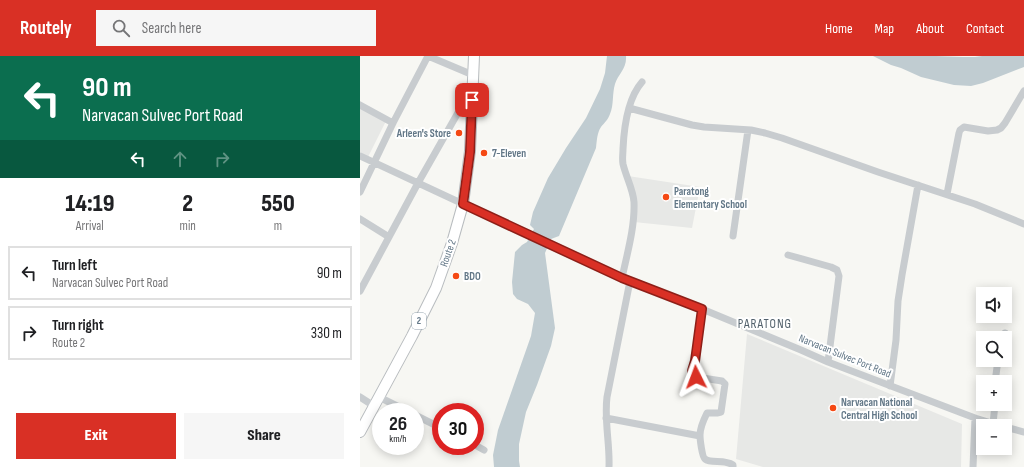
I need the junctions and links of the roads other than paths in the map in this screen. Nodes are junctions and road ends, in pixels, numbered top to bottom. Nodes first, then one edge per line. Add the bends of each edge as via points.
1 (428, 56) edge
2 (474, 56) edge
3 (473, 75) junction
4 (642, 82) dead end
5 (472, 87) junction
6 (1024, 91) edge
7 (360, 105) edge
8 (629, 108) junction
9 (393, 123) junction
10 (748, 130) junction
11 (360, 156) edge
12 (374, 162) junction
13 (418, 183) junction
14 (918, 185) junction
15 (360, 192) edge
16 (947, 194) junction
17 (463, 204) junction
18 (360, 219) edge
19 (1024, 224) edge
20 (733, 236) dead end
21 (389, 237) junction
22 (788, 255) dead end
23 (622, 278) junction
24 (630, 281) junction
25 (362, 282) edge
26 (360, 291) edge
27 (702, 309) junction
28 (828, 362) junction
29 (890, 386) junction
30 (360, 397) edge
31 (379, 397) junction
32 (376, 403) edge
33 (391, 403) edge
34 (372, 405) edge
35 (372, 410) edge
36 (606, 418) junction
37 (975, 418) junction
38 (978, 419) edge
39 (1012, 429) edge
40 (360, 432) edge
41 (1024, 432) edge
42 (700, 436) junction
43 (609, 467) edge
44 (733, 467) edge
45 (972, 467) edge

1 - 3 street
1 - 9 street
2 - 3 highway, Route 2 / 2
3 - 5 highway, Route 2 / 2
4 - 8 street via 634,93
5 - 13 street
5 - 17 highway, Route 2 / 2 via 470,152
6 - 16 street via 1001,128 988,131 964,127 960,130
7 - 9 street
8 - 10 street via 692,125
8 - 23 street via 623,161 634,202 631,236
9 - 12 street
10 - 14 street via 782,138
10 - 20 street
11 - 12 street, Narvacan Sulvec Port Road
12 - 13 street, Narvacan Sulvec Port Road
12 - 15 street
13 - 17 street, Narvacan Sulvec Port Road
13 - 21 street
14 - 16 street
14 - 29 street via 898,301
16 - 19 street
17 - 23 street, Narvacan Sulvec Port Road
17 - 31 highway, Route 2 / 2 via 436,288
18 - 21 street
21 - 25 street
22 - 28 street via 837,270 839,276
23 - 24 street, Narvacan Sulvec Port Road
24 - 27 street, Narvacan Sulvec Port Road
24 - 36 street via 605,408
25 - 26 street
27 - 28 street, Narvacan Sulvec Port Road
27 - 42 street via 692,374 696,377 722,381 725,384 721,412 707,413
28 - 29 street, Narvacan Sulvec Port Road
29 - 37 street, Narvacan Sulvec Port Road
30 - 34 street
31 - 32 highway, Route 2 / 2
31 - 33 street
35 - 40 highway, Route 2 / 2
36 - 42 street
36 - 43 street
37 - 38 street, Narvacan Sulvec Port Road
37 - 45 street
39 - 41 street
42 - 44 street via 703,458 728,462

